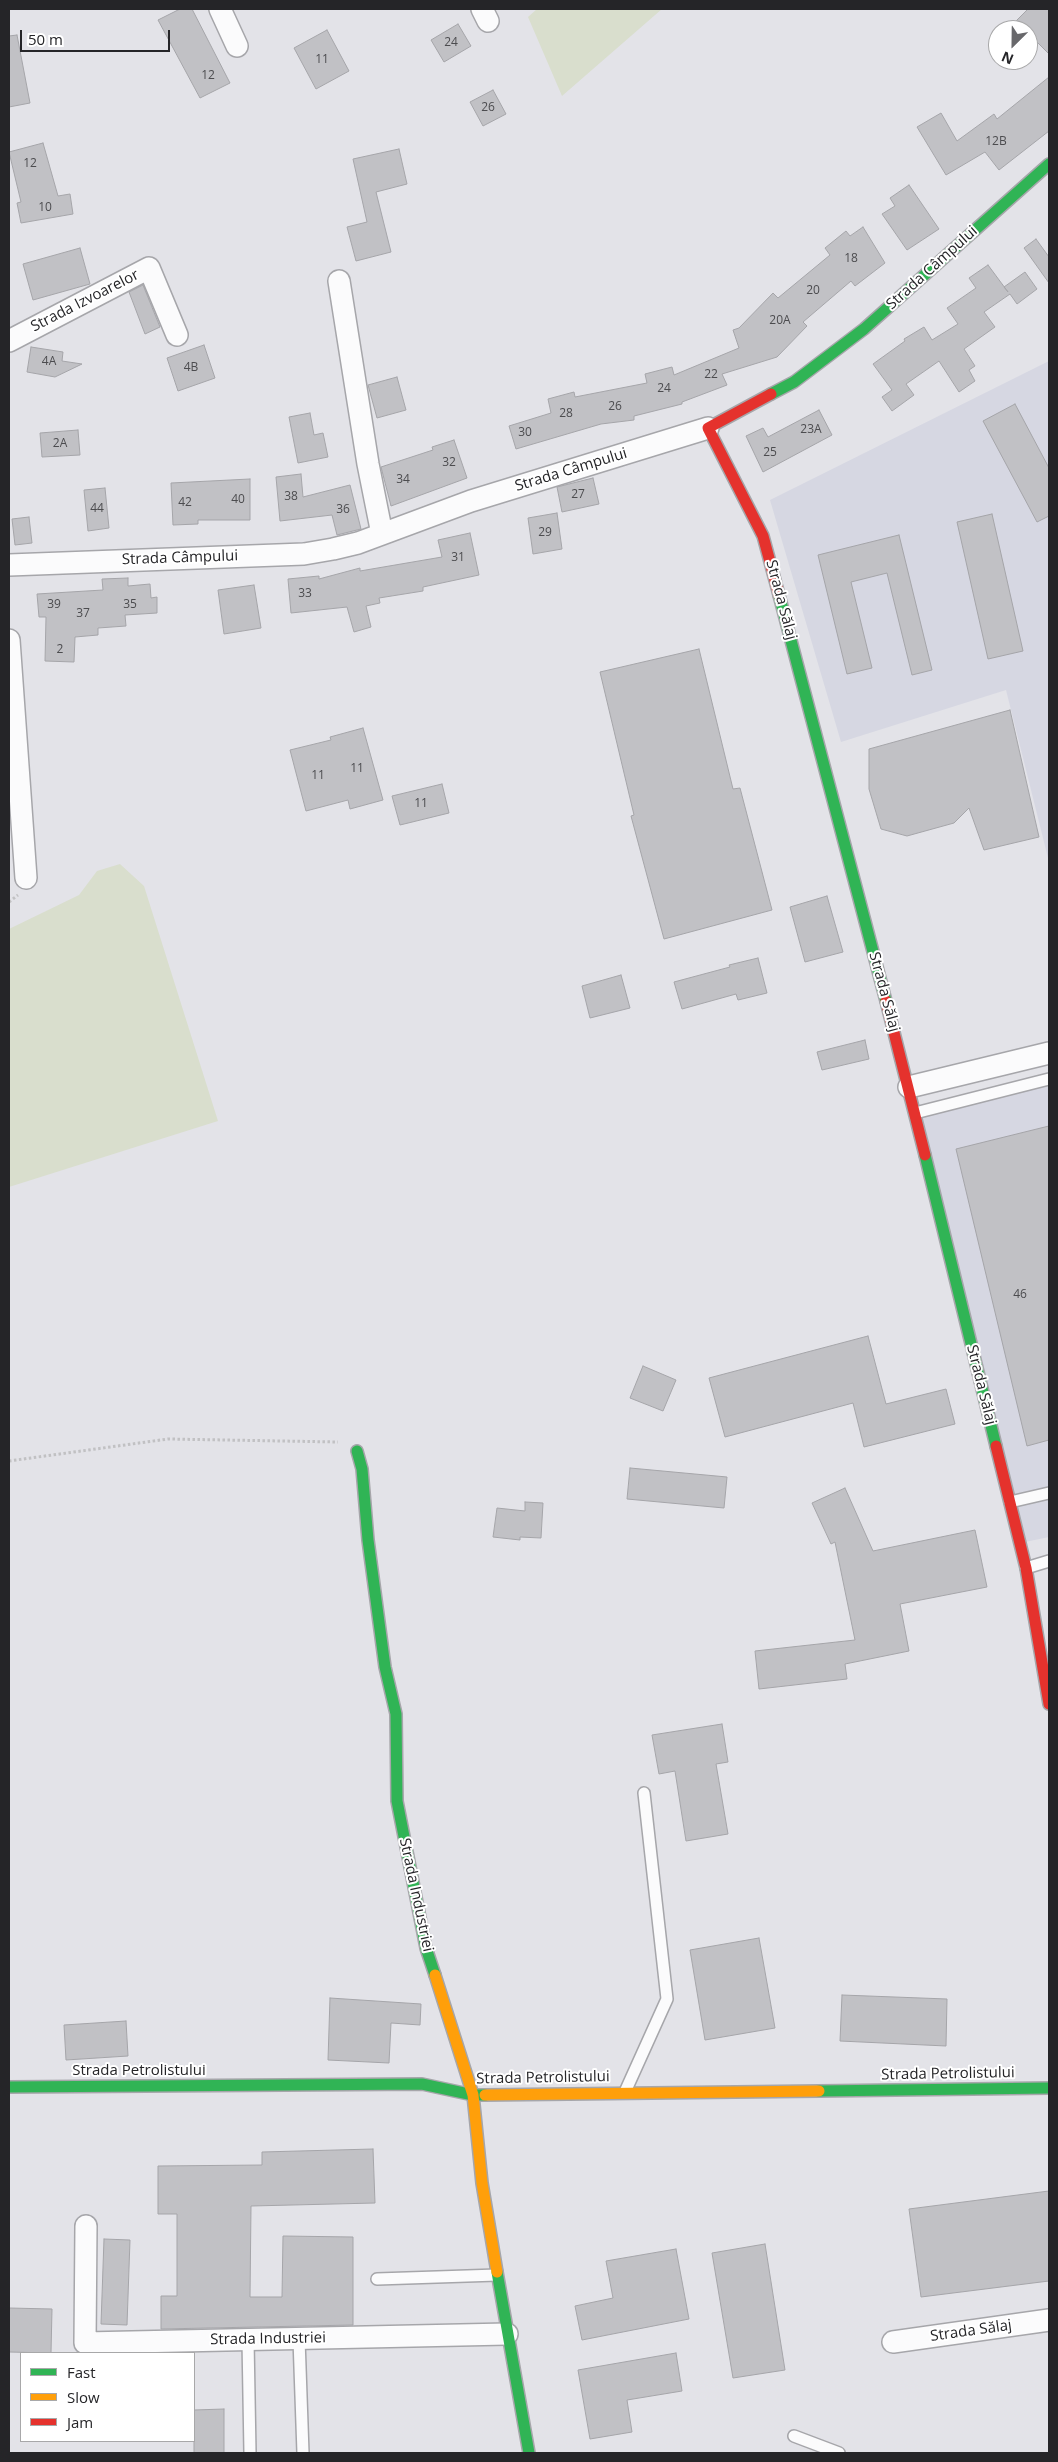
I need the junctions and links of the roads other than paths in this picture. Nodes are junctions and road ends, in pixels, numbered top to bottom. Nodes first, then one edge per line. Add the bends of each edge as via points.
1 (220, 9) edge
2 (237, 46) dead end
3 (1049, 164) edge
4 (340, 281) dead end
5 (177, 335) dead end
6 (9, 341) edge
7 (708, 428) junction
8 (382, 534) junction
9 (9, 565) edge
10 (9, 640) edge
11 (26, 878) dead end
12 (1049, 1053) edge
13 (1049, 1079) edge
14 (909, 1087) junction
15 (915, 1113) junction
16 (357, 1451) road end
17 (1049, 1493) edge
18 (1010, 1502) junction
19 (1049, 1562) edge
20 (1026, 1568) junction
21 (1049, 1704) edge
22 (644, 1793) dead end
23 (9, 2087) edge
24 (1049, 2088) edge
25 (625, 2092) junction
26 (473, 2095) junction
27 (86, 2226) dead end
28 (497, 2275) junction
29 (378, 2279) dead end
30 (1049, 2320) edge
31 (507, 2334) junction
32 (299, 2339) junction
33 (248, 2340) junction
34 (893, 2342) dead end
35 (794, 2436) dead end
36 (250, 2453) edge
37 (303, 2453) edge
38 (529, 2453) edge
39 (839, 2453) edge

1 - 2 street
3 - 7 street, Strada Câmpului via 864,329 794,382
4 - 8 street via 366,454
5 - 6 street, Strada Izvoarelor via 150,268
7 - 8 street, Strada Câmpului via 471,501
7 - 14 street, Strada Sălaj via 768,551
8 - 9 street, Strada Câmpului via 358,544 304,554
10 - 11 street
12 - 14 street
13 - 15 lane
14 - 15 street, Strada Sălaj
15 - 18 street, Strada Sălaj
16 - 26 street, Strada Industriei via 362,1469 382,1649 396,1714 397,1801 406,1854 426,1948
17 - 18 lane
18 - 20 street, Strada Sălaj
19 - 20 lane
20 - 21 street, Strada Sălaj
22 - 25 lane via 667,1999
23 - 26 street, Strada Petrolistului via 422,2084
24 - 25 street, Strada Petrolistului
25 - 26 street, Strada Petrolistului
26 - 28 street, Strada Industriei via 482,2183
27 - 33 street, Strada Industriei via 85,2343
28 - 29 lane
28 - 31 street, Strada Industriei
30 - 34 street, Strada Sălaj
31 - 32 street, Strada Industriei
31 - 38 street, Strada Industriei
32 - 33 street, Strada Industriei
32 - 37 lane
33 - 36 lane
35 - 39 lane

